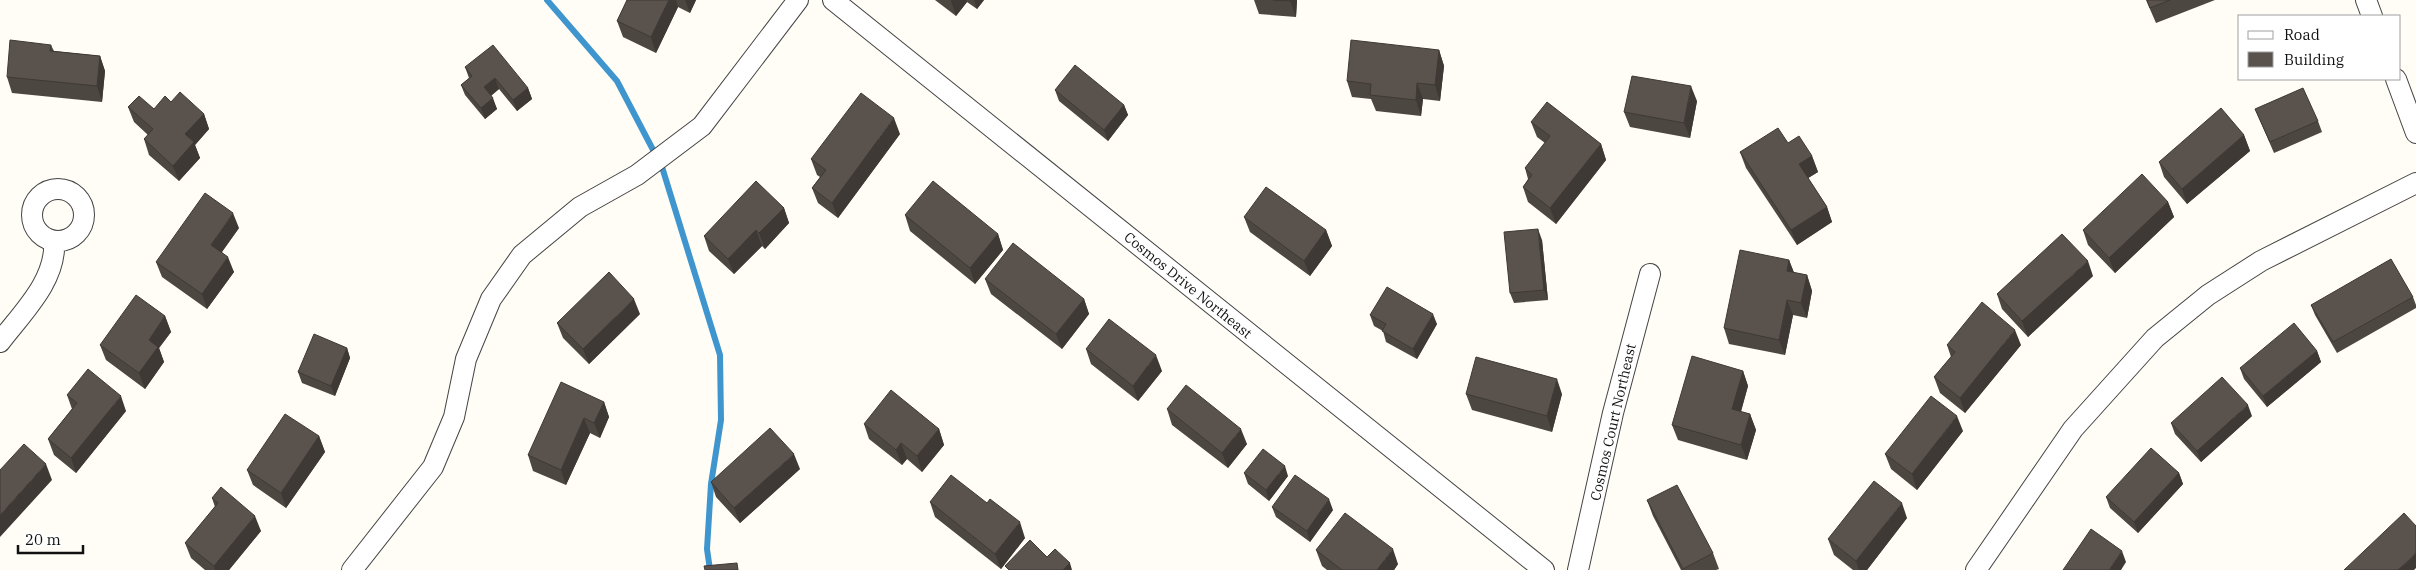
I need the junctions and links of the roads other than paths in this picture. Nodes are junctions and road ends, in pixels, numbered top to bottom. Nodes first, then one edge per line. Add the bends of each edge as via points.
1 (798, 0) edge
2 (833, 0) edge
3 (2366, 0) edge
4 (2372, 15) edge
5 (2396, 80) edge
6 (2416, 133) edge
7 (2416, 183) edge
8 (54, 241) dead end
9 (1650, 274) dead end
10 (0, 342) edge
11 (352, 570) edge
12 (1544, 570) edge
13 (1578, 570) edge
14 (1976, 570) edge

1 - 11 street via 702,126 637,175 580,207 522,255 491,299 466,359 454,416 433,467
2 - 12 street, Cosmos Drive Northeast
3 - 4 street
5 - 6 street
7 - 14 street via 2261,261 2208,295 2155,338 2073,430
8 - 10 street via 55,255 44,284
9 - 13 street, Cosmos Court Northeast via 1613,413

